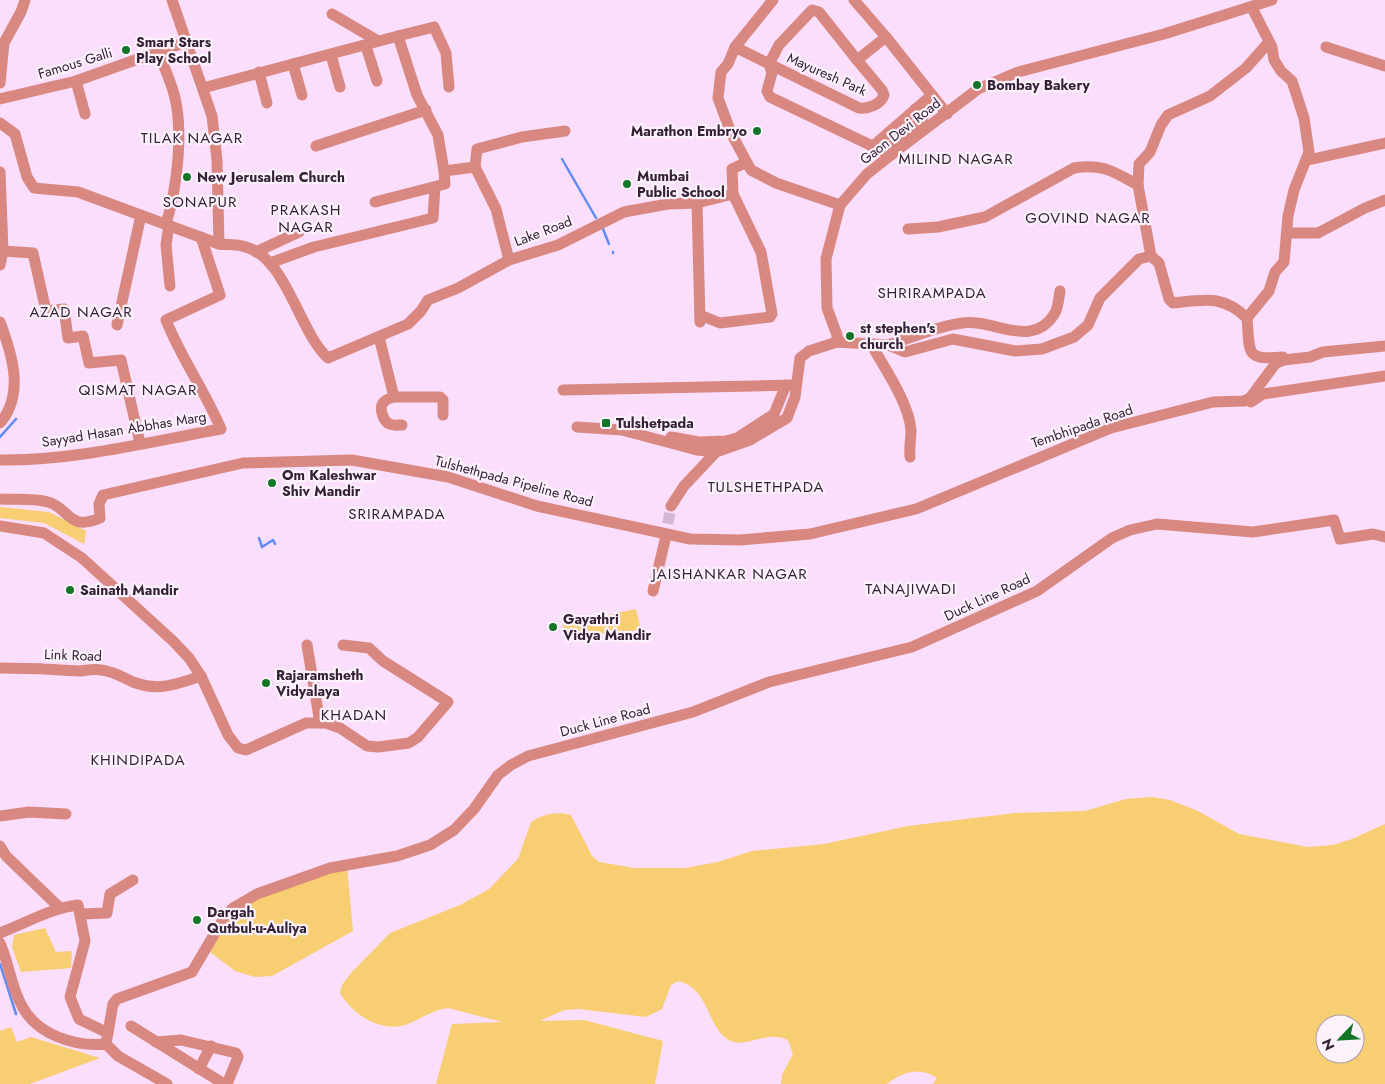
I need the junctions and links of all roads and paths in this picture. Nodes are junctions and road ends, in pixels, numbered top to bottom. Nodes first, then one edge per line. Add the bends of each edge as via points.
1 (25, 0) edge
2 (172, 0) edge
3 (854, 0) edge
4 (1272, 0) edge
5 (772, 3) edge
6 (1252, 8) junction
7 (332, 14) dead end
8 (398, 36) junction
9 (886, 37) junction
10 (378, 41) junction
11 (186, 42) junction
12 (1270, 42) junction
13 (2, 44) edge
14 (366, 46) junction
15 (735, 46) junction
16 (1326, 48) dead end
17 (158, 51) junction
18 (331, 55) junction
19 (857, 60) junction
20 (293, 64) junction
21 (768, 64) junction
22 (1385, 66) edge
23 (259, 72) junction
24 (76, 81) junction
25 (377, 81) dead end
26 (0, 83) edge
27 (340, 87) dead end
28 (202, 88) junction
29 (449, 88) dead end
30 (302, 94) dead end
31 (932, 95) junction
32 (0, 99) edge
33 (268, 103) dead end
34 (915, 109) junction
35 (426, 110) junction
36 (85, 114) dead end
37 (947, 114) junction
38 (0, 123) edge
39 (565, 131) dead end
40 (1385, 143) edge
41 (316, 146) dead end
42 (872, 147) junction
43 (884, 156) junction
44 (1308, 160) junction
45 (745, 163) junction
46 (475, 166) junction
47 (444, 171) junction
48 (0, 172) edge
49 (1138, 185) junction
50 (435, 187) junction
51 (733, 194) junction
52 (0, 197) edge
53 (1385, 200) edge
54 (375, 202) dead end
55 (697, 204) junction
56 (840, 205) junction
57 (141, 215) junction
58 (168, 224) junction
59 (908, 229) dead end
60 (299, 232) dead end
61 (1287, 234) junction
62 (202, 237) junction
63 (219, 244) junction
64 (3, 251) junction
65 (256, 252) junction
66 (1151, 256) junction
67 (509, 260) junction
68 (270, 263) junction
69 (0, 265) edge
70 (170, 286) dead end
71 (1060, 291) dead end
72 (1248, 318) junction
73 (0, 322) edge
74 (117, 325) dead end
75 (378, 337) junction
76 (836, 342) junction
77 (872, 344) junction
78 (888, 345) junction
79 (1385, 346) edge
80 (1322, 352) junction
81 (1385, 376) edge
82 (791, 385) junction
83 (563, 390) dead end
84 (394, 397) junction
85 (1200, 406) junction
86 (443, 416) dead end
87 (0, 423) edge
88 (402, 425) dead end
89 (577, 426) dead end
90 (671, 437) dead end
91 (140, 443) junction
92 (716, 452) junction
93 (910, 457) dead end
94 (0, 460) edge
95 (0, 499) edge
96 (671, 506) tunnel mouth
97 (0, 526) edge
98 (810, 534) joint
99 (1385, 537) edge
100 (690, 539) junction
101 (653, 591) dead end
102 (307, 645) dead end
103 (343, 645) dead end
104 (0, 668) edge
105 (201, 676) junction
106 (320, 723) junction
107 (66, 814) dead end
108 (0, 816) edge
109 (0, 846) edge
110 (133, 880) dead end
111 (59, 907) junction
112 (82, 914) junction
113 (0, 933) edge
114 (0, 943) edge
115 (131, 1026) dead end
116 (107, 1038) junction
117 (156, 1042) junction
118 (211, 1046) junction
119 (199, 1069) junction
120 (167, 1084) edge
121 (226, 1084) edge

1 - 13 street
2 - 11 street
3 - 9 street
4 - 6 street, Gaon Devi Road
5 - 15 street via 760,11
6 - 12 street
6 - 37 street, Gaon Devi Road via 1018,72 978,90
7 - 10 street
8 - 10 street
8 - 29 street via 434,27 446,53
8 - 35 street via 417,95
9 - 19 street
9 - 31 street
10 - 14 street
11 - 17 street, Famous Galli
11 - 28 street
12 - 44 street via 1274,60 1280,71 1292,81 1295,90 1304,118
12 - 49 street via 1246,68 1210,96 1168,116 1150,152 1139,164
13 - 26 street
14 - 18 street
14 - 25 street
15 - 21 street
15 - 45 street via 720,61 718,98
16 - 22 street
17 - 24 street, Famous Galli
17 - 58 street via 174,96 178,131 175,188
18 - 20 street
18 - 27 street
19 - 21 street via 815,10 809,12 779,45
19 - 21 street, Mayuresh Park via 884,95 882,100 864,109
20 - 23 street
20 - 30 street
21 - 42 street via 772,73 767,90 770,97
23 - 28 street
23 - 33 street
24 - 32 street, Famous Galli
24 - 36 street
28 - 63 street via 212,116 216,146
31 - 34 street
31 - 37 street
34 - 42 street
34 - 43 street via 922,120
35 - 41 street
35 - 47 street via 438,135
37 - 43 street, Gaon Devi Road
38 - 57 street, Lake Road via 16,134 27,177 34,188 78,192
39 - 46 street via 522,137 477,149
40 - 44 street
42 - 43 street
43 - 56 street, Gaon Devi Road
44 - 61 street via 1294,190
45 - 51 street via 732,170
45 - 56 street via 751,170 776,183
46 - 47 street
46 - 67 street via 496,209
47 - 50 street via 445,184
48 - 52 street
49 - 59 street via 1103,167 1089,165 1074,168 984,217 938,227
49 - 66 street
50 - 54 street
50 - 68 street via 433,218 314,247
51 - 55 street, Lake Road
51 - 55 street via 761,252 770,317 720,323 700,318
52 - 64 street
53 - 61 street via 1318,233
55 - 67 street, Lake Road via 668,204 624,212 558,245
56 - 76 street, Gaon Devi Road via 826,259 827,308 837,335
57 - 58 street, Lake Road
57 - 74 street
58 - 62 street, Lake Road
58 - 70 street via 166,245
60 - 65 street
61 - 72 street via 1284,262 1275,272 1269,291
62 - 63 street, Lake Road
62 - 91 street, Sayyad Hasan Abbhas Marg via 220,295 166,320 174,342 210,401 221,429
63 - 65 street, Lake Road via 243,246
64 - 69 street
64 - 91 street via 33,254 46,311 64,309 68,338 83,336 90,363 121,360
65 - 68 street, Lake Road
66 - 72 street via 1158,262 1173,303 1213,299
66 - 78 street via 1139,259 1111,286 1100,298 1088,325 1074,337 1042,349 1015,351 960,339 905,352
67 - 75 street, Lake Road via 458,288 428,300 408,324
68 - 75 street, Lake Road via 314,344 328,358
71 - 78 street via 1056,313 1040,328 1024,333 992,325 963,323
72 - 80 street via 1250,351 1255,356 1266,358
73 - 87 street via 11,350 15,383 8,414
75 - 84 street
76 - 77 street
76 - 82 street via 808,351 800,358
77 - 78 street
77 - 93 street via 893,380 911,429
79 - 80 street, Tembhipada Road
80 - 85 street, Tembhipada Road via 1284,360 1273,366 1250,398 1244,401 1213,402
81 - 85 street via 1263,394 1238,408
82 - 83 street
82 - 90 street via 774,414 736,438 698,442
82 - 92 street via 795,396 787,418 750,440
84 - 86 street via 440,397
84 - 88 street via 385,400 381,410 391,425
85 - 98 street, Tembhipada Road via 1111,428 916,509
89 - 92 street via 622,430
91 - 94 street, Sayyad Hasan Abbhas Marg via 96,452
92 - 96 street via 684,486
95 - 100 street, Tulshethpada Pipeline Road via 49,502 75,521 90,522 100,518 99,504 103,495 243,463 352,460 448,477 537,506
97 - 105 street via 44,533 82,558 172,641
98 - 100 street, Tulshethpada Pipeline Road via 740,540
99 - 116 street, Duck Line Road via 1372,534 1340,539 1334,520 1253,532 1157,524 1130,530 1112,538 1037,591 912,646 769,682 693,712 528,756 498,775 454,830 430,845 397,856 321,871 257,894 234,908 225,916 192,972 117,999 113,1004
100 - 101 street via 665,542
102 - 106 street
103 - 106 street via 369,648 383,661 448,702 418,737 408,743 367,746 340,728
104 - 105 street, Link Road via 98,669 134,682 161,687 178,685
105 - 106 street via 238,748 246,750 306,723
107 - 108 street via 29,812
109 - 111 street via 6,856
110 - 112 street via 110,894 107,913
111 - 112 street via 78,905
111 - 113 street
112 - 116 street via 85,941 70,997 79,1019
114 - 116 street via 21,1005 34,1022 65,1041 90,1045
115 - 117 street
116 - 120 street via 118,1056
117 - 118 street via 181,1040
117 - 119 street
118 - 119 street
118 - 121 street via 238,1055
119 - 121 street

